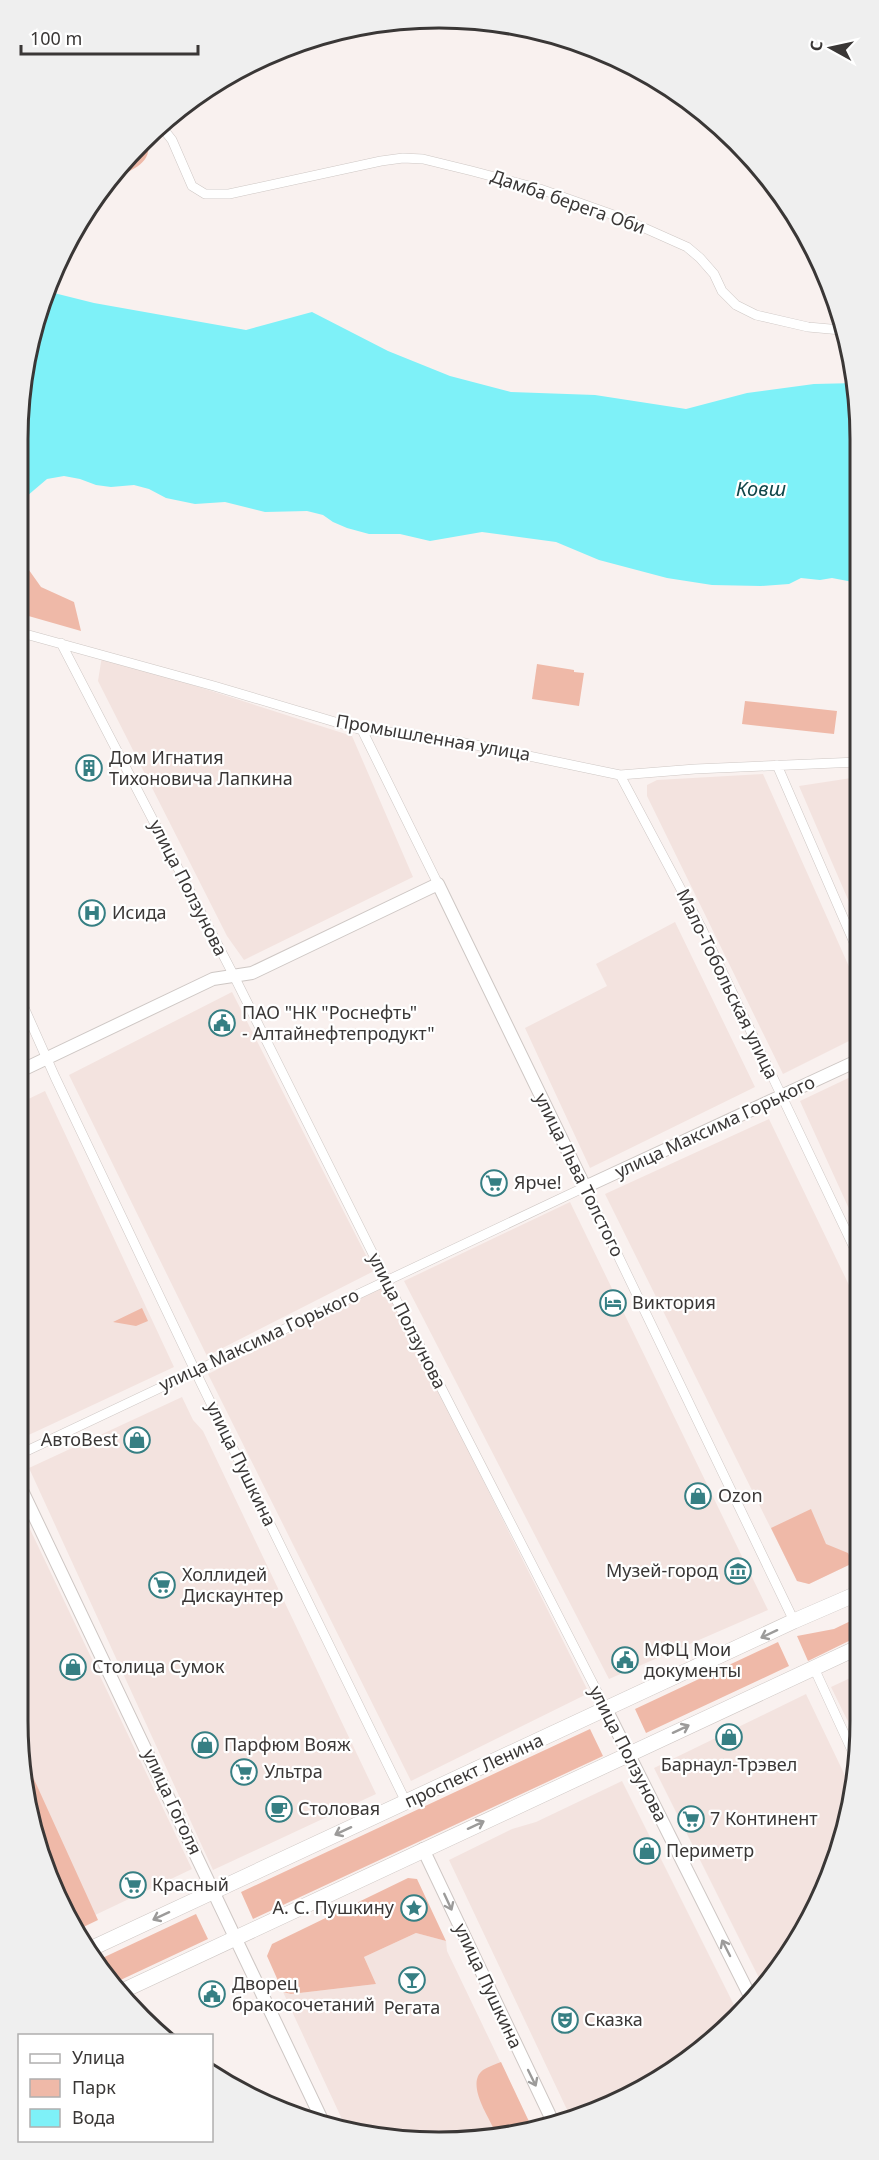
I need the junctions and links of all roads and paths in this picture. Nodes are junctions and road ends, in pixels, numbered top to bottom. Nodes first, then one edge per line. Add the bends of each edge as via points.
1 (166, 133) edge
2 (835, 329) edge
3 (28, 635) edge
4 (61, 643) junction
5 (362, 730) junction
6 (850, 762) edge
7 (777, 765) junction
8 (620, 775) junction
9 (438, 884) junction
10 (850, 933) edge
11 (234, 976) junction
12 (28, 1016) edge
13 (47, 1058) junction
14 (850, 1064) edge
15 (28, 1067) edge
16 (781, 1096) junction
17 (585, 1187) junction
18 (850, 1239) edge
19 (386, 1280) junction
20 (195, 1370) junction
21 (28, 1450) edge
22 (28, 1503) edge
23 (850, 1597) edge
24 (794, 1622) junction
25 (850, 1651) edge
26 (814, 1668) junction
27 (606, 1709) junction
28 (850, 1746) edge
29 (628, 1754) junction
30 (406, 1802) junction
31 (423, 1849) junction
32 (214, 1891) junction
33 (236, 1937) junction
34 (96, 1946) edge
35 (127, 1988) edge
36 (748, 1992) edge
37 (319, 2113) edge
38 (550, 2116) edge

1 - 2 street, Дамба берега Оби via 192,186 205,194 230,194 403,158 423,159 527,185 622,218 687,247 714,274 722,291 736,305 756,315
3 - 4 street, Промышленная улица
4 - 5 street, Промышленная улица
4 - 11 street, улица Ползунова
5 - 8 street, Промышленная улица via 471,744
5 - 9 street, улица Льва Толстого
6 - 7 street, Промышленная улица
7 - 8 street, Промышленная улица
7 - 10 street
8 - 16 street, Мало-Тобольская улица via 701,927
9 - 11 street via 252,973
9 - 17 street, улица Льва Толстого
11 - 13 street via 213,979
11 - 19 street, улица Ползунова
12 - 13 street, улица Пушкина
13 - 15 street
13 - 20 street, улица Пушкина
14 - 16 street, улица Максима Горького
16 - 17 street, улица Максима Горького
16 - 18 street, Мало-Тобольская улица
17 - 19 street, улица Максима Горького
17 - 24 street, улица Льва Толстого
19 - 20 street, улица Максима Горького
19 - 27 street, улица Ползунова
20 - 21 street, улица Максима Горького
20 - 30 street, улица Пушкина
22 - 32 street, улица Гоголя
23 - 24 main road, проспект Ленина
24 -> 27 main road, проспект Ленина
25 - 26 main road
26 - 28 street
29 -> 26 main road
27 - 29 street, улица Ползунова
27 - 30 main road, проспект Ленина
31 -> 29 main road
36 -> 29 street, улица Ползунова
30 -> 32 main road, проспект Ленина
31 - 33 main road
31 -> 38 street, улица Пушкина
32 - 33 street, улица Гоголя
32 -> 34 main road, проспект Ленина
33 - 35 main road
33 - 37 street, улица Гоголя

